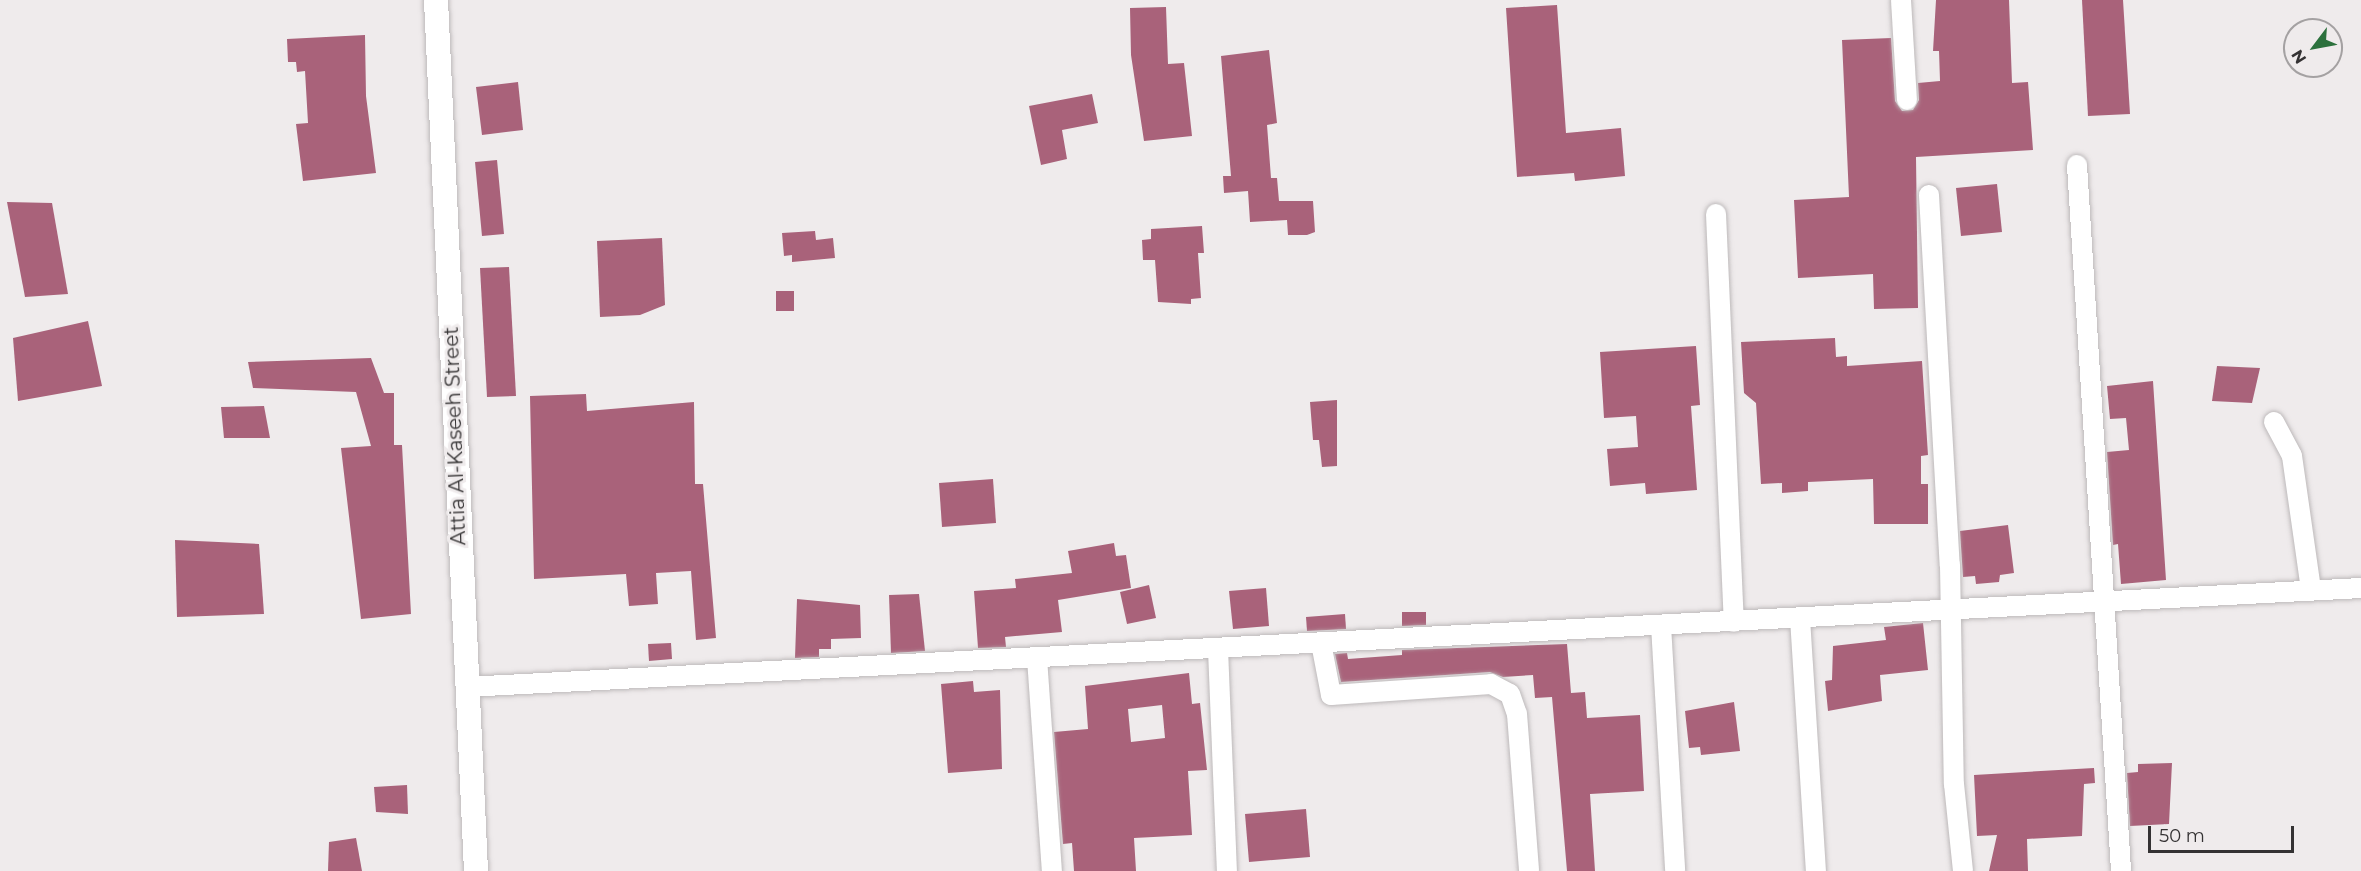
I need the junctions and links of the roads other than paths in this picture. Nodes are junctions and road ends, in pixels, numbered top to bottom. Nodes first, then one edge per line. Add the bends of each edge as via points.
1 (436, 0) edge
2 (1901, 0) edge
3 (1907, 99) dead end
4 (2077, 165) dead end
5 (1929, 195) dead end
6 (1716, 214) dead end
7 (2274, 422) dead end
8 (2361, 588) edge
9 (2311, 590) junction
10 (2106, 600) junction
11 (1951, 612) junction
12 (1800, 618) junction
13 (1734, 622) junction
14 (1661, 625) junction
15 (1321, 643) junction
16 (1218, 648) junction
17 (1037, 658) junction
18 (466, 687) junction
19 (476, 871) edge
20 (1052, 871) edge
21 (1227, 871) edge
22 (1529, 871) edge
23 (1675, 871) edge
24 (1816, 871) edge
25 (1963, 871) edge
26 (2121, 871) edge

1 - 18 street, Attia Al-Kaseeh Street
2 - 3 street
4 - 10 street
5 - 11 street
6 - 13 street
7 - 9 street via 2292,456
8 - 9 street
9 - 10 street
10 - 11 street
10 - 26 street
11 - 12 street
11 - 25 street via 1954,784
12 - 13 street
12 - 24 street
13 - 14 street
14 - 15 street
14 - 23 street
15 - 16 street
15 - 22 street via 1331,695 1491,684 1510,694 1516,714
16 - 17 street
16 - 21 street
17 - 18 street
17 - 20 street
18 - 19 street, Attia Al-Kaseeh Street

